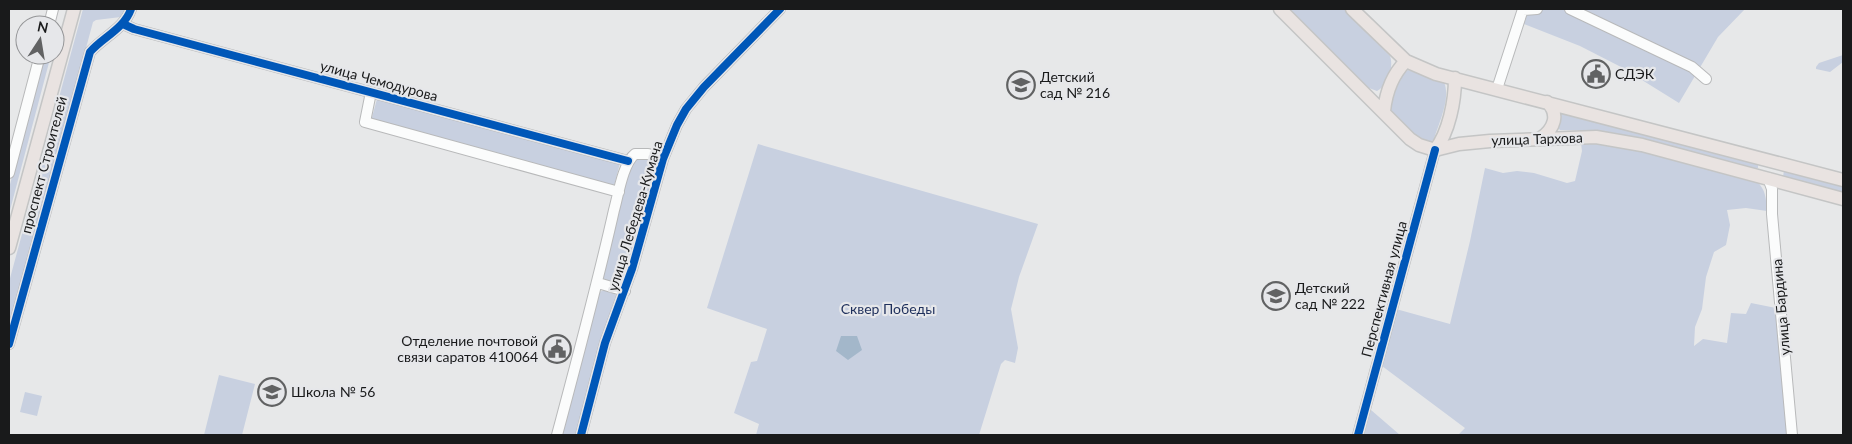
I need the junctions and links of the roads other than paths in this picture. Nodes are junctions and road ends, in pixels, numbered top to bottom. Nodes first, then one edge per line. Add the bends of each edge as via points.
1 (74, 9) edge
2 (131, 9) edge
3 (780, 9) edge
4 (1280, 9) edge
5 (1352, 9) edge
6 (1523, 9) edge
7 (1537, 9) edge
8 (1570, 9) edge
9 (123, 24) junction
10 (1406, 61) junction
11 (37, 65) edge
12 (1454, 78) junction
13 (1706, 79) dead end
14 (1497, 89) junction
15 (370, 92) junction
16 (1547, 102) junction
17 (1384, 111) junction
18 (1541, 138) junction
19 (1435, 150) junction
20 (663, 159) junction
21 (628, 161) junction
22 (1770, 162) junction
23 (9, 173) edge
24 (1768, 178) junction
25 (1843, 180) edge
26 (619, 192) junction
27 (1843, 199) edge
28 (9, 248) edge
29 (598, 283) junction
30 (625, 291) junction
31 (9, 344) edge
32 (557, 435) edge
33 (581, 435) edge
34 (1358, 435) edge
35 (1792, 435) edge

1 - 28 main road, проспект Строителей
2 - 9 street, проспект Строителей
3 - 20 street, улица Лебедева-Кумача via 704,86 686,109
4 - 17 main road
5 - 10 main road, улица Тархова
6 - 7 street
6 - 14 street
8 - 13 street via 1692,67
9 - 15 street, улица Чемодурова
9 - 31 street, проспект Строителей via 90,52
10 - 12 main road, улица Тархова
10 - 17 main road via 1398,68 1386,93
11 - 23 street
12 - 14 main road, улица Тархова
12 - 19 main road via 1455,93 1442,140
14 - 16 main road, улица Тархова
15 - 21 street, улица Чемодурова
15 - 26 street, улица Чемодурова via 365,122
16 - 18 main road via 1554,109 1554,120 1551,129
16 - 22 main road, улица Тархова
17 - 19 main road via 1419,146
18 - 19 main road, улица Тархова via 1459,144
18 - 24 main road, улица Тархова via 1596,137 1642,145
19 - 34 street, Перспективная улица
20 - 21 street via 635,154
20 - 30 street, улица Лебедева-Кумача
21 - 26 street, улица Лебедева-Кумача
22 - 24 main road
22 - 25 main road, улица Тархова
24 - 27 main road, улица Тархова
24 - 35 street, улица Бардина via 1772,189
26 - 29 street, улица Лебедева-Кумача
29 - 30 street
29 - 32 street, улица Лебедева-Кумача
30 - 33 street, улица Лебедева-Кумача via 605,343

